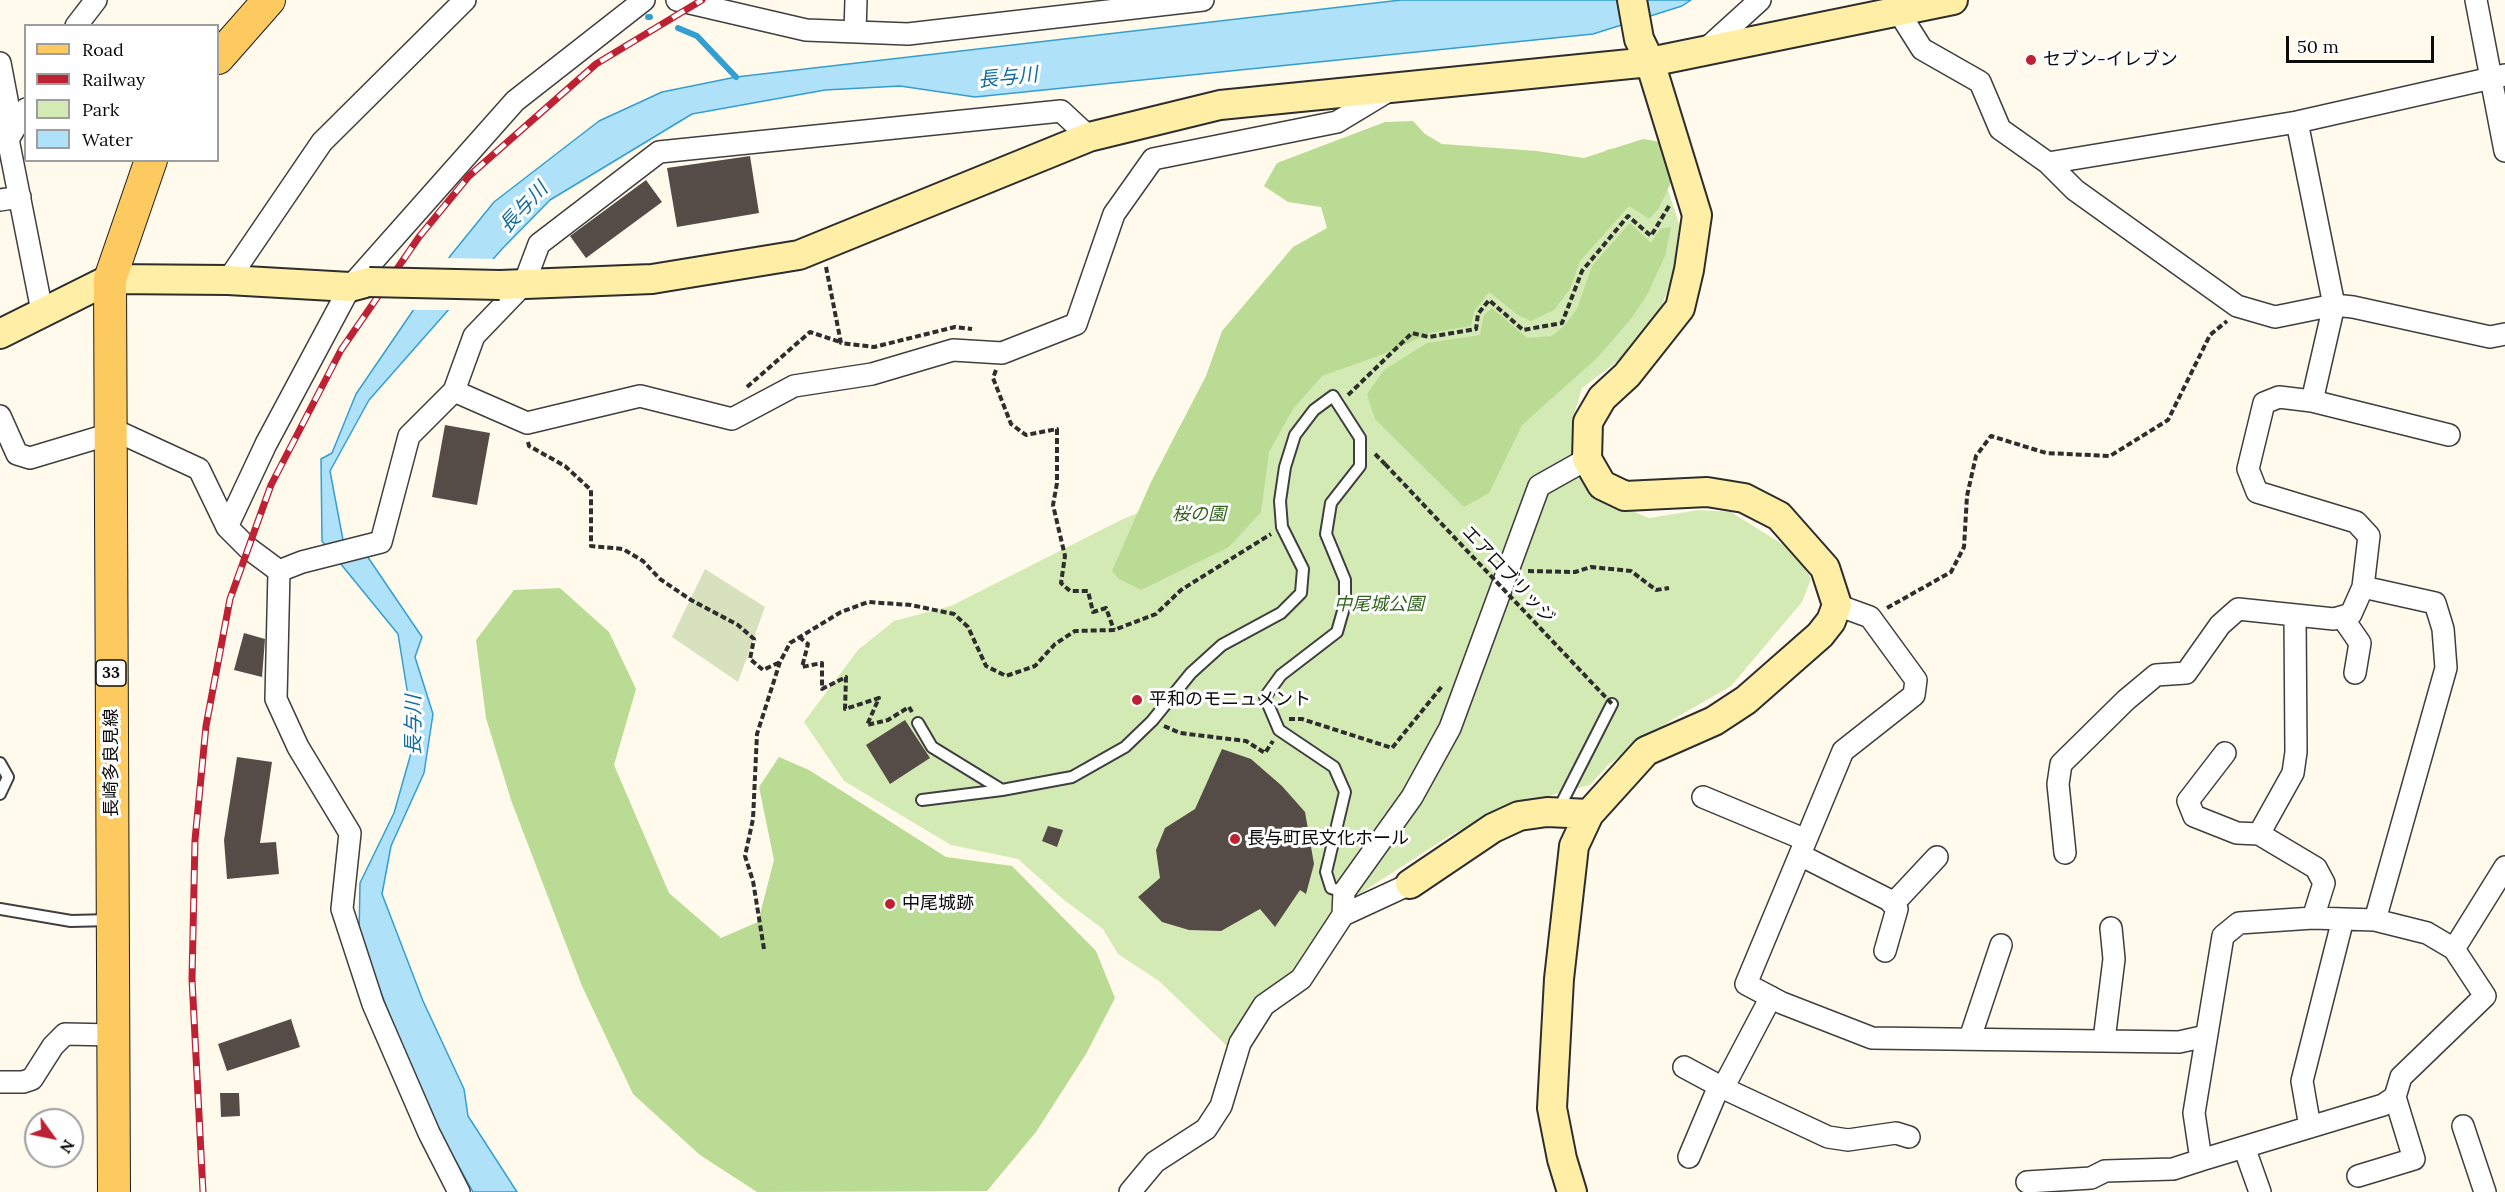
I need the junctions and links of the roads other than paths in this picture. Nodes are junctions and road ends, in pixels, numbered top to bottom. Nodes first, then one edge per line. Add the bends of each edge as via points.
1 (96, 0) edge
2 (269, 0) edge
3 (465, 0) edge
4 (644, 0) edge
5 (676, 0) edge
6 (856, 0) edge
7 (1194, 0) edge
8 (1632, 0) edge
9 (1760, 0) edge
10 (1953, 0) edge
11 (2476, 0) edge
12 (1898, 11) junction
13 (78, 24) edge
14 (855, 32) junction
15 (1645, 50) junction
16 (1705, 50) junction
17 (219, 56) edge
18 (0, 63) edge
19 (2499, 76) edge
20 (1393, 88) junction
21 (24, 112) edge
22 (2297, 122) junction
23 (1089, 138) junction
24 (8, 139) junction
25 (2505, 151) edge
26 (150, 162) edge
27 (2048, 163) junction
28 (10, 199) edge
29 (110, 279) junction
30 (228, 280) junction
31 (360, 284) junction
32 (512, 285) junction
33 (2334, 305) junction
34 (42, 311) junction
35 (0, 334) edge
36 (2505, 334) edge
37 (454, 391) junction
38 (2312, 401) junction
39 (0, 416) edge
40 (110, 431) junction
41 (2449, 435) dead end
42 (1587, 459) junction
43 (227, 527) junction
44 (279, 571) junction
45 (2363, 586) junction
46 (1837, 605) junction
47 (2295, 615) junction
48 (2342, 617) junction
49 (2355, 673) dead end
50 (1612, 704) road end
51 (918, 723) dead end
52 (2225, 753) dead end
53 (0, 763) edge
54 (1002, 790) junction
55 (0, 794) edge
56 (1703, 797) dead end
57 (922, 800) dead end
58 (1557, 812) junction
59 (1589, 814) junction
60 (2259, 834) junction
61 (1803, 848) junction
62 (2065, 853) dead end
63 (1937, 857) dead end
64 (2505, 867) edge
65 (1410, 884) joint
66 (1344, 892) junction
67 (1893, 904) junction
68 (0, 909) edge
69 (1342, 915) junction
70 (2313, 918) junction
71 (2343, 919) junction
72 (114, 920) junction
73 (2375, 920) junction
74 (2111, 928) dead end
75 (2001, 945) dead end
76 (2454, 949) junction
77 (1884, 951) dead end
78 (1771, 997) junction
79 (114, 1035) junction
80 (2206, 1036) junction
81 (1970, 1038) junction
82 (2104, 1040) junction
83 (1684, 1067) dead end
84 (0, 1082) edge
85 (1721, 1087) junction
86 (2395, 1097) junction
87 (2463, 1126) dead end
88 (2310, 1127) junction
89 (1908, 1137) dead end
90 (2244, 1147) junction
91 (1689, 1157) dead end
92 (2201, 1160) junction
93 (2358, 1176) dead end
94 (2027, 1182) dead end
95 (114, 1192) edge
96 (459, 1192) edge
97 (1130, 1192) edge
98 (1572, 1192) edge
99 (2260, 1192) edge
100 (2485, 1192) edge

1 - 13 street
2 - 17 main road
3 - 30 street via 322,142
4 - 31 street via 515,101
5 - 14 street via 806,30
6 - 14 street
7 - 14 street via 908,34
8 - 15 street
9 - 16 street
10 - 12 street
11 - 19 street
12 - 16 street
12 - 27 street via 1922,49 1980,82 2000,129
15 - 16 street
15 - 20 street
15 - 42 street via 1696,215 1689,270 1680,308 1628,375 1602,398 1588,422
18 - 24 street via 8,105
19 - 22 street
19 - 25 street
20 - 23 street via 1220,105
20 - 37 street via 1337,122 1153,159 1114,214 1076,324 1002,353 953,350 872,374 794,386 732,419 640,396 527,423
21 - 24 street
22 - 27 street
22 - 33 street
23 - 32 street via 799,255 652,279
23 - 32 street via 1061,111 659,152 539,244
24 - 28 street
26 - 29 main road, 長崎多良見線 / 33
27 - 33 street via 2076,190 2237,306 2275,317
28 - 34 street
29 - 30 street
29 - 34 street
29 - 40 main road, 長崎多良見線 / 33
30 - 31 street
31 - 32 street, bridge
31 - 43 street via 266,444
32 - 37 street via 474,336
33 - 36 street via 2490,337
33 - 38 street
34 - 35 street
37 - 44 street via 409,436 381,542
38 - 41 street
38 - 45 street via 2279,397 2264,403 2248,469 2256,492 2356,522 2369,536
39 - 40 street via 17,454 30,458
40 - 43 street via 199,469
40 - 72 main road, 長崎多良見線 / 33
42 - 46 street via 1602,485 1625,496 1707,492 1744,498 1779,516 1825,568
42 - 66 street via 1539,486 1457,710 1412,797
43 - 44 street
44 - 96 street via 276,699 298,747 350,833 342,909 373,1004
45 - 48 street via 2350,614
45 - 73 street via 2435,603 2443,629 2446,668
46 - 59 street via 1820,635 1746,700 1714,721 1646,751
46 - 61 street via 1870,617 1916,681 1914,695 1843,751
47 - 48 street
47 - 60 street via 2293,773
47 - 62 street via 2238,609 2220,625 2186,673 2156,675 2061,764 2058,784
48 - 49 street via 2360,643
50 - 58 lane
51 - 54 lane via 932,747
52 - 60 street via 2188,801 2194,816 2237,833
53 - 55 lane via 8,777
54 - 57 lane
54 - 66 lane via 1072,777 1125,747 1222,645 1281,613 1301,593 1303,569 1282,528 1283,479 1295,435 1314,410 1334,396 1360,438 1360,466 1331,503 1326,534 1345,580 1345,604 1337,632 1281,675 1265,697 1279,730 1334,767 1345,792 1326,872 1331,888
56 - 61 street
58 - 59 street
58 - 65 street via 1519,816 1493,828
59 - 98 street via 1574,846 1559,979 1552,1108
60 - 70 street via 2316,868 2324,883
61 - 67 street
61 - 78 street via 1746,984
63 - 67 street
64 - 76 street
65 - 69 street
66 - 69 street
67 - 77 street via 1897,909
68 - 72 lane via 71,921
69 - 97 street via 1301,979 1264,1005 1240,1043 1221,1106 1206,1129 1155,1162
70 - 71 street
70 - 80 street via 2239,923 2223,936
71 - 73 street
71 - 88 street via 2302,1081
72 - 79 main road, 長崎多良見線 / 33
73 - 76 street via 2427,933
74 - 82 street via 2114,960
75 - 81 street
76 - 86 street via 2485,996 2401,1077
78 - 81 street via 1872,1038
78 - 85 street
79 - 84 street via 65,1034 32,1079
79 - 95 main road, 長崎多良見線 / 33
80 - 82 street via 2179,1042
80 - 92 street via 2194,1113
81 - 82 street
83 - 85 street
85 - 89 street via 1828,1137 1848,1140 1896,1133
85 - 91 street
86 - 88 street via 2384,1105
86 - 93 street via 2414,1159
87 - 100 street
88 - 90 street
90 - 92 street
90 - 99 street
92 - 94 street via 2174,1169 2105,1171 2091,1178

